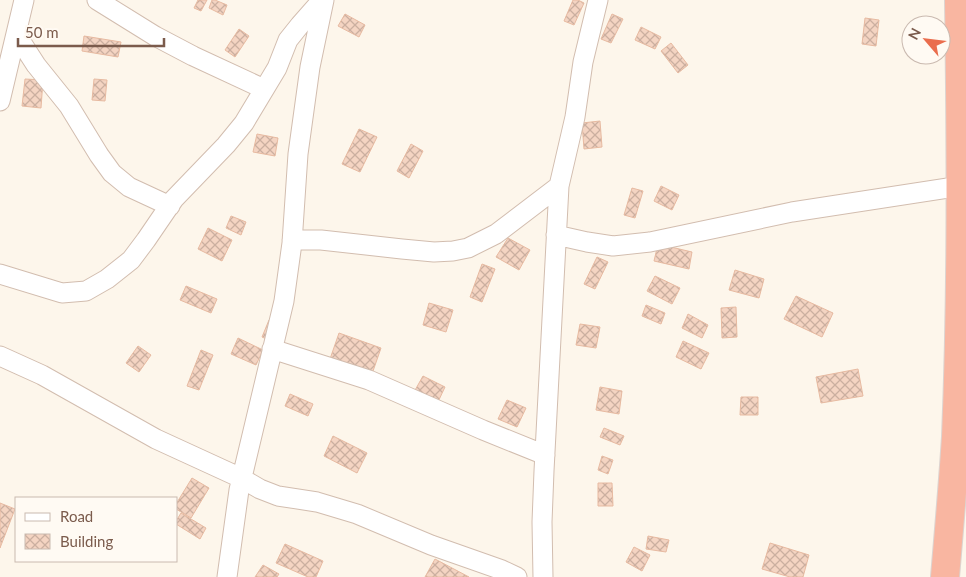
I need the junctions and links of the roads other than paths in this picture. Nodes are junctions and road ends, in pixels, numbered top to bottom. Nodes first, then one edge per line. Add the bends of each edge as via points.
1 (24, 0) edge
2 (97, 0) edge
3 (323, 0) edge
4 (598, 0) edge
5 (959, 0) edge
6 (16, 34) junction
7 (264, 89) junction
8 (0, 101) edge
9 (559, 186) junction
10 (962, 186) junction
11 (170, 206) junction
12 (556, 235) junction
13 (292, 240) junction
14 (0, 274) edge
15 (963, 307) edge
16 (272, 349) junction
17 (0, 356) edge
18 (961, 441) edge
19 (545, 455) junction
20 (242, 478) junction
21 (227, 577) edge
22 (517, 577) edge
23 (543, 577) edge
24 (945, 577) edge

1 - 6 street
2 - 7 street via 155,36
3 - 7 street via 288,40
3 - 13 street via 298,154
4 - 9 street
5 - 10 highway
6 - 8 street
6 - 11 street via 112,173 129,187
7 - 11 street via 226,146
9 - 12 street
9 - 13 street via 496,234 460,250 434,252
10 - 12 street via 792,212 650,242 614,246
10 - 15 highway
11 - 14 street via 131,260 86,291 62,293
12 - 19 street
13 - 16 street via 284,300
15 - 18 highway
16 - 19 street via 369,380
16 - 20 street
17 - 20 street via 156,438
18 - 24 highway
19 - 23 street
20 - 21 street
20 - 22 street via 278,496 317,502 357,514

